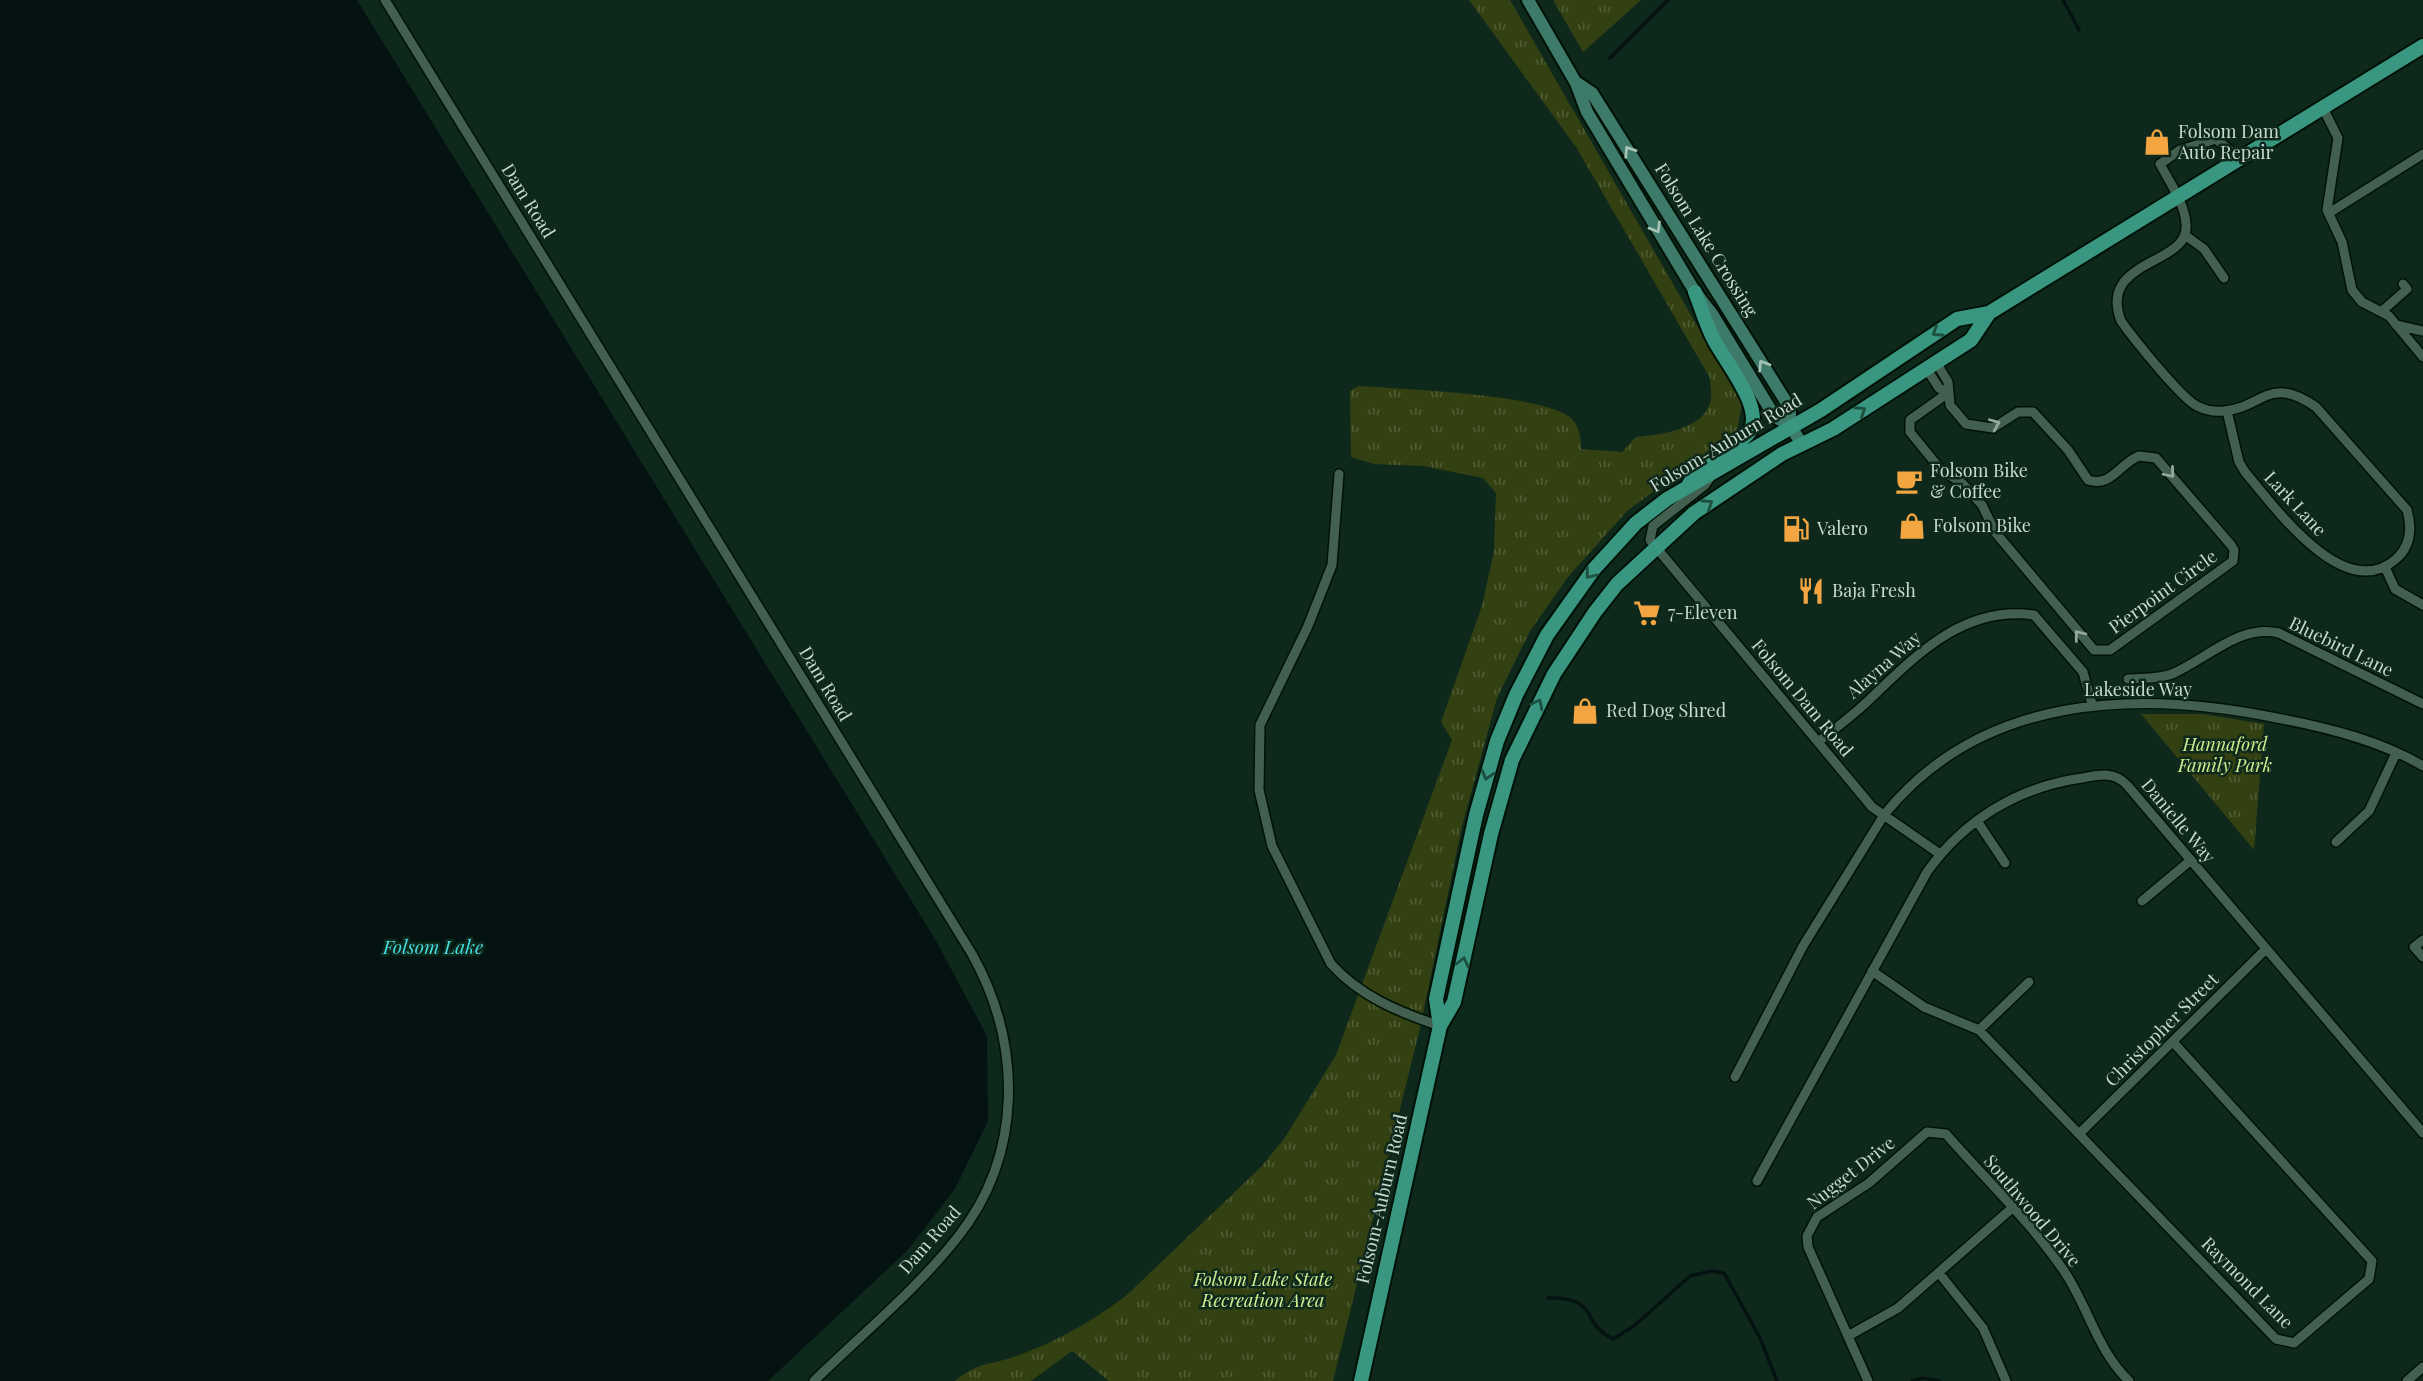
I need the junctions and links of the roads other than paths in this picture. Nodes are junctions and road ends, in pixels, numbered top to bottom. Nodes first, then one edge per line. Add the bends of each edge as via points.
1 (385, 0) edge
2 (1528, 0) edge
3 (2423, 46) edge
4 (1576, 83) junction
5 (2322, 106) junction
6 (2423, 154) edge
7 (2238, 158) junction
8 (2176, 196) junction
9 (2329, 213) junction
10 (2185, 235) junction
11 (2224, 278) dead end
12 (2403, 284) dead end
13 (1695, 292) junction
14 (2381, 312) junction
15 (1989, 313) junction
16 (2396, 325) junction
17 (2423, 331) edge
18 (2423, 357) edge
19 (1931, 365) junction
20 (1948, 393) junction
21 (2227, 411) junction
22 (1790, 425) junction
23 (1801, 443) junction
24 (1718, 468) junction
25 (1339, 474) dead end
26 (1688, 485) junction
27 (1655, 547) junction
28 (2385, 567) junction
29 (2423, 605) edge
30 (2128, 679) dead end
31 (2092, 704) junction
32 (2423, 705) edge
33 (1818, 742) junction
34 (2396, 753) junction
35 (2423, 765) edge
36 (1885, 815) junction
37 (1977, 821) junction
38 (2336, 842) dead end
39 (1940, 854) junction
40 (2190, 860) junction
41 (2005, 863) dead end
42 (2142, 901) dead end
43 (2423, 940) edge
44 (2266, 949) junction
45 (2423, 957) edge
46 (1872, 971) junction
47 (2029, 982) dead end
48 (1440, 1026) junction
49 (1979, 1030) junction
50 (2174, 1042) junction
51 (1735, 1077) dead end
52 (2080, 1133) junction
53 (2423, 1133) edge
54 (1948, 1136) joint
55 (1757, 1181) dead end
56 (2011, 1209) junction
57 (1939, 1273) junction
58 (1848, 1336) junction
59 (2423, 1367) edge
60 (814, 1381) edge
61 (1361, 1381) edge
62 (1868, 1381) edge
63 (2006, 1381) edge
64 (2129, 1381) edge
65 (2407, 1381) edge

1 - 60 street, Dam Road via 972,954 997,1007 1009,1064 1009,1113 998,1161 983,1198 937,1261
2 - 4 main road, Folsom Lake Crossing
3 - 5 main road, Folsom-Auburn Road
4 -> 13 main road, Folsom Lake Crossing via 1587,112
22 -> 4 main road, Folsom Lake Crossing via 1790,408 1705,271 1592,93
5 - 7 main road, Folsom-Auburn Road
5 - 9 street via 2338,138
6 - 9 street
7 - 8 main road, Folsom-Auburn Road
7 - 8 street via 2216,139 2180,150 2160,164
8 - 10 street via 2186,220
8 - 15 main road, Folsom-Auburn Road
9 - 14 street via 2342,242 2352,290 2362,302
10 - 11 street via 2204,250
10 - 21 street via 2123,283 2118,312 2124,326 2189,400 2203,408
12 - 14 street via 2407,289
13 - 22 main road, Folsom Lake Crossing via 1774,417
13 - 26 main road via 1712,338 1751,403 1754,420 1746,436 1699,467
14 - 16 street
15 - 19 main road, Folsom-Auburn Road via 1971,341
15 -> 22 main road, Folsom-Auburn Road via 1957,319 1821,410
16 - 17 street
16 - 18 street
19 - 20 street, Pierpoint Circle via 1938,388
23 -> 19 main road, Folsom-Auburn Road via 1833,429
20 -> 20 street, Pierpoint Circle via 1954,411 1973,427 1993,428 2018,412 2033,412 2068,450 2082,475 2093,482 2109,479 2139,456 2156,458 2231,545 2233,561 2110,650 2094,650 1995,532 1982,505 1962,483 1941,470 1910,432 1910,420
21 - 28 street, Lark Lane via 2239,462 2305,542 2352,568
21 - 28 street via 2270,394 2294,395 2316,407 2407,510 2409,539 2399,557
22 - 23 main road, Folsom Lake Crossing
22 - 24 main road, Folsom-Auburn Road
27 -> 23 main road, Folsom-Auburn Road via 1694,513
24 - 26 main road, Folsom-Auburn Road
24 - 27 street via 1705,485 1653,526 1649,534
25 - 48 street via 1332,565 1260,725 1259,790 1272,846 1331,964 1389,1008
26 -> 48 main road, Folsom-Auburn Road via 1636,523 1594,569 1547,635 1516,695 1497,741 1471,837 1436,999
27 - 33 street, Folsom Dam Road
48 -> 27 main road, Folsom-Auburn Road via 1454,1002 1512,761 1574,640
28 - 29 street via 2395,589
30 - 32 street, Bluebird Lane via 2172,674 2245,634 2266,630
31 - 33 street, Alayna Way via 2083,671 2034,615 2008,612 1954,630 1923,649
31 - 34 street, Lakeside Way via 2242,710 2315,726
31 - 36 street, Lakeside Way via 2032,716 1988,735 1935,766
33 - 36 street, Folsom Dam Road via 1872,807
34 - 35 street, Lakeside Way
34 - 38 street via 2369,811
36 - 39 street, Folsom Dam Road
36 - 51 street, Lakeside Way via 1803,946
37 - 39 street, Danielle Way
37 - 40 street, Danielle Way via 2037,788 2110,775 2123,780
37 - 41 street
39 - 46 street, Danielle Way
40 - 42 street
40 - 44 street, Danielle Way
43 - 45 street via 2414,947
44 - 50 street, Christopher Street
44 - 53 street, Danielle Way
46 - 49 street, Raymond Lane via 1924,1007
46 - 55 street, Danielle Way
47 - 49 street
48 - 61 main road, Folsom-Auburn Road
49 - 52 street, Raymond Lane
50 - 52 street, Christopher Street
50 - 52 street, Raymond Lane via 2372,1261 2369,1279 2300,1339 2281,1342
54 - 56 street, Southwood Drive
54 - 58 street, Nugget Drive via 1927,1132 1869,1183 1810,1225 1808,1247
56 - 57 street
56 - 64 street, Southwood Drive via 2066,1275 2106,1354
57 - 58 street via 1883,1318
57 - 63 street via 1983,1328
58 - 62 street, Nugget Drive
59 - 65 street

